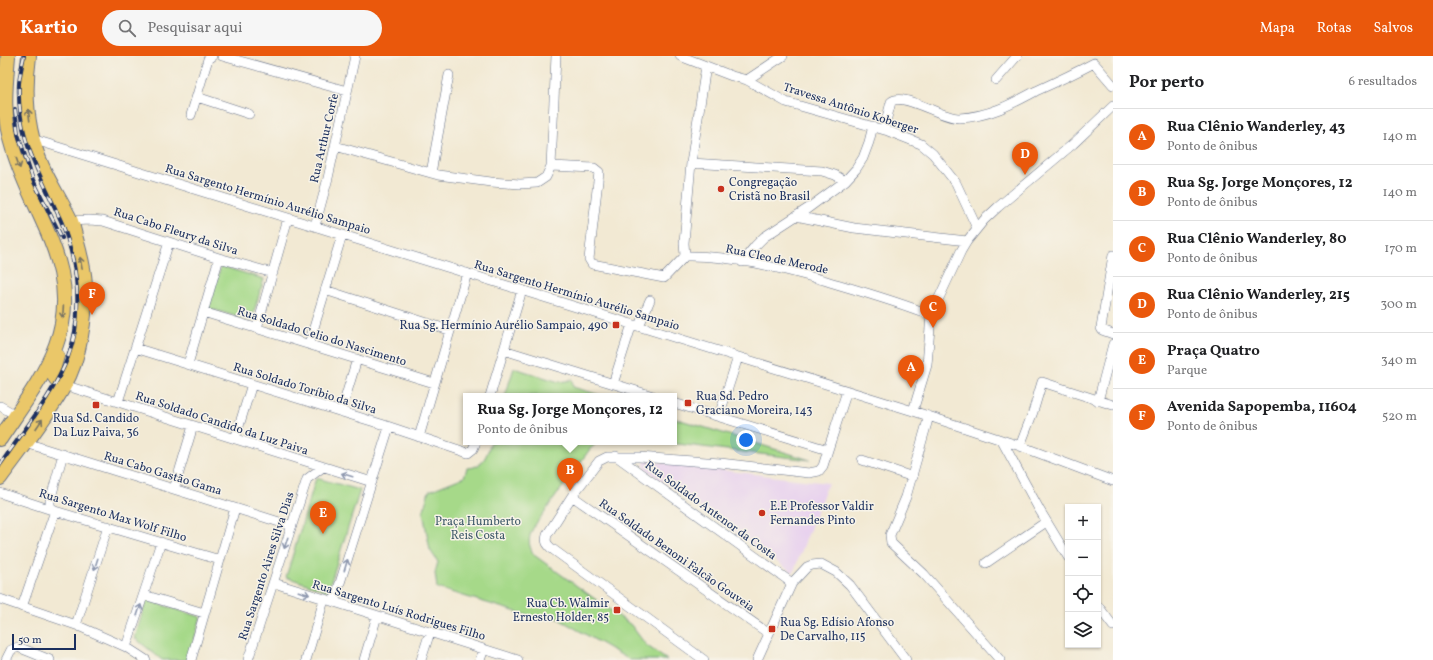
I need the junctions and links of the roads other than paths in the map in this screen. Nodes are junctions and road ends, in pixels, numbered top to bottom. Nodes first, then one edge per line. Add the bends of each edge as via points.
1 (8, 56) edge
2 (29, 56) edge
3 (212, 56) edge
4 (222, 56) edge
5 (355, 56) edge
6 (556, 56) edge
7 (680, 56) edge
8 (783, 56) edge
9 (1017, 56) edge
10 (1092, 60) edge
11 (706, 66) junction
12 (449, 75) dead end
13 (747, 80) junction
14 (996, 80) dead end
15 (1113, 85) edge
16 (347, 91) junction
17 (197, 97) junction
18 (1112, 108) edge
19 (249, 114) dead end
20 (191, 115) dead end
21 (3, 118) edge
22 (873, 126) junction
23 (884, 129) junction
24 (32, 138) junction
25 (335, 146) junction
26 (691, 163) junction
27 (551, 166) junction
28 (431, 173) junction
29 (845, 181) junction
30 (796, 216) junction
31 (288, 218) junction
32 (70, 220) junction
33 (315, 226) junction
34 (978, 228) junction
35 (342, 235) junction
36 (967, 241) junction
37 (169, 242) junction
38 (1113, 255) edge
39 (685, 256) junction
40 (219, 258) junction
41 (742, 262) junction
42 (273, 273) junction
43 (467, 273) junction
44 (1111, 276) edge
45 (325, 290) junction
46 (522, 290) junction
47 (650, 300) dead end
48 (203, 312) junction
49 (931, 315) junction
50 (635, 325) junction
51 (257, 328) junction
52 (449, 330) junction
53 (1113, 334) edge
54 (56, 344) junction
55 (309, 344) junction
56 (1113, 344) edge
57 (135, 348) junction
58 (504, 350) junction
59 (738, 357) junction
60 (357, 359) junction
61 (188, 364) junction
62 (434, 383) junction
63 (252, 384) junction
64 (614, 384) junction
65 (64, 385) junction
66 (847, 391) junction
67 (491, 393) edge
68 (643, 393) edge
69 (1098, 401) junction
70 (118, 402) junction
71 (677, 404) edge
72 (1113, 405) edge
73 (0, 406) edge
74 (914, 411) junction
75 (341, 412) junction
76 (16, 415) junction
77 (719, 416) junction
78 (929, 416) junction
79 (193, 426) junction
80 (389, 427) junction
81 (419, 437) junction
82 (0, 439) edge
83 (235, 439) junction
84 (1002, 441) junction
85 (26, 443) junction
86 (475, 445) edge
87 (1020, 446) junction
88 (828, 450) junction
89 (63, 454) junction
90 (616, 456) junction
91 (302, 460) junction
92 (862, 460) dead end
93 (323, 467) junction
94 (913, 477) junction
95 (0, 478) edge
96 (307, 479) junction
97 (1113, 481) edge
98 (372, 482) junction
99 (174, 489) junction
100 (0, 493) edge
101 (572, 496) junction
102 (235, 508) junction
103 (55, 511) junction
104 (1046, 522) junction
105 (108, 526) junction
106 (292, 526) junction
107 (160, 542) junction
108 (1065, 552) edge
109 (220, 560) junction
110 (986, 563) dead end
111 (274, 583) junction
112 (792, 583) junction
113 (144, 595) junction
114 (0, 599) edge
115 (324, 600) junction
116 (334, 602) junction
117 (22, 607) junction
118 (1101, 610) edge
119 (204, 613) junction
120 (377, 616) junction
121 (76, 625) junction
122 (1113, 626) edge
123 (430, 632) junction
124 (768, 633) junction
125 (126, 647) junction
126 (484, 649) junction
127 (8, 656) edge
128 (50, 660) edge
129 (146, 660) edge
130 (190, 660) edge
131 (248, 660) edge
132 (306, 660) edge
133 (364, 660) edge
134 (421, 660) edge
135 (480, 660) edge
136 (518, 660) edge
137 (704, 660) edge
138 (757, 660) edge
139 (906, 660) edge
140 (1000, 660) edge

1 - 21 main road
24 -> 2 main road via 26,80
3 - 17 street via 208,59
4 - 16 street
5 - 16 street, Rua Arthur Corfe
6 - 27 street
7 - 11 street, Travessa Antônio Koberger
8 - 13 street
9 - 14 street
10 - 15 street
10 - 23 street via 997,111 969,118 950,117 909,101 894,100 891,102
11 - 13 street, Travessa Antônio Koberger
11 - 26 street
12 - 28 street
13 - 22 street, Travessa Antônio Koberger via 786,102
16 - 25 street, Rua Arthur Corfe
17 - 19 street
17 - 20 street
18 - 34 street via 998,207
21 -> 54 main road via 24,181 45,223 59,262 64,300
22 - 23 street, Travessa Antônio Koberger
22 - 29 street via 863,158
23 - 34 street, Travessa Antônio Koberger via 914,140 933,154 956,183
24 - 31 street, Rua Sargento Hermínio Aurélio Sampaio
24 - 32 main road via 42,165
25 - 28 street
25 - 33 street, Rua Arthur Corfe
26 - 29 street via 822,171
26 - 39 street
27 - 28 street via 547,175 533,184 463,179
27 - 39 street via 594,168 599,172 589,259 592,264 664,278
29 - 30 street
30 - 36 street via 854,228
30 - 41 street via 764,237
31 - 33 street, Rua Sargento Hermínio Aurélio Sampaio
31 - 42 street
32 - 37 street, Rua Cabo Fleury da Silva via 103,221
65 -> 32 main road via 74,363 85,303 85,282
33 - 35 street, Rua Sargento Hermínio Aurélio Sampaio
34 - 36 street
35 - 43 street, Rua Sargento Hermínio Aurélio Sampaio
35 - 45 street
36 - 49 street
37 - 40 street, Rua Cabo Fleury da Silva
37 - 57 street
38 - 44 street
39 - 41 street, Rua Cleo de Merode
40 - 42 street, Rua Cabo Fleury da Silva
40 - 48 street
41 - 49 street, Rua Cleo de Merode via 868,293
42 - 51 street
43 - 46 street, Rua Sargento Hermínio Aurélio Sampaio
43 - 52 street
44 - 53 street via 1101,328
45 - 52 street
45 - 55 street
46 - 50 street, Rua Sargento Hermínio Aurélio Sampaio
46 - 58 street
47 - 50 street
48 - 51 street, Rua Soldado Celio do Nascimento
48 - 61 street
49 - 74 street via 927,365
50 - 59 street, Rua Sargento Hermínio Aurélio Sampaio
50 - 64 street
51 - 55 street, Rua Soldado Celio do Nascimento
52 - 62 street
54 - 65 main road via 59,350 54,376
54 - 76 main road via 44,371
55 - 60 street, Rua Soldado Celio do Nascimento
56 - 69 street
57 - 61 street, Rua Soldado Toríbio da Silva
57 - 70 street
58 - 64 street
58 - 67 street
59 - 66 street, Rua Sargento Hermínio Aurélio Sampaio
59 - 77 street
60 - 62 street, Rua Soldado Celio do Nascimento
60 - 75 street
61 - 63 street, Rua Soldado Toríbio da Silva
62 - 81 street
63 - 75 street, Rua Soldado Toríbio da Silva
63 - 83 street
64 - 68 street
65 - 70 street, Rua Soldado Candido da Luz Paiva
85 -> 65 main road
66 - 74 street, Rua Sargento Hermínio Aurélio Sampaio
66 - 88 street
69 - 72 street
69 - 87 street via 1042,382
70 - 79 street, Rua Soldado Candido da Luz Paiva
71 - 77 street
73 - 76 street
74 - 78 street, Rua Sargento Hermínio Aurélio Sampaio
75 - 80 street, Rua Soldado Toríbio da Silva
76 - 82 main road
77 - 88 street
78 - 84 street, Rua Sargento Hermínio Aurélio Sampaio
78 - 94 street
79 - 83 street, Rua Soldado Candido da Luz Paiva
79 - 99 street
80 - 81 street, Rua Soldado Toríbio da Silva
80 - 98 street
81 - 86 street, Rua Soldado Toríbio da Silva via 468,453
83 - 91 street, Rua Soldado Candido da Luz Paiva
84 - 87 street, Rua Sargento Hermínio Aurélio Sampaio
84 - 104 street
85 - 89 street, Rua Cabo Gastão Gama
85 - 95 main road
87 - 97 street, Rua Sargento Hermínio Aurélio Sampaio
88 - 90 street via 819,472 809,473 720,462
89 - 99 street, Rua Cabo Gastão Gama
89 - 103 street via 50,501 50,506
90 - 101 street via 602,459
90 - 112 street, Rua Soldado Antenor da Costa
91 - 93 street, Rua Soldado Candido da Luz Paiva
91 - 96 street
92 - 94 street
93 - 96 street
98 -> 93 street, Rua Soldado Candido da Luz Paiva
94 - 140 street via 890,535 891,543 924,574
96 - 106 street, Rua Sargento Aires Silva Dias
116 -> 98 street
99 - 102 street, Rua Cabo Gastão Gama
100 - 103 street, Rua Sargento Max Wolf Filho
101 - 124 street, Rua Soldado Benoni Falcão Gouveia
101 - 137 street via 545,540 546,543
102 - 106 street, Rua Cabo Gastão Gama
102 - 109 street
103 - 105 street, Rua Sargento Max Wolf Filho
103 - 117 street
104 - 108 street
104 - 110 street
105 - 107 street, Rua Sargento Max Wolf Filho
105 -> 121 street
106 -> 111 street, Rua Sargento Aires Silva Dias
107 - 109 street, Rua Sargento Max Wolf Filho
107 - 113 street
109 - 119 street
111 -> 115 street, Rua Sargento Luís Rodrigues Filho
111 - 131 street, Rua Sargento Aires Silva Dias
112 - 124 street
112 - 139 street via 812,565 820,564 836,572 850,585
113 - 119 street
125 -> 113 street
114 - 117 street
115 - 116 street, Rua Sargento Luís Rodrigues Filho
115 - 132 street
116 - 120 street, Rua Sargento Luís Rodrigues Filho
117 - 121 street
118 - 122 street
119 - 130 street
120 - 123 street, Rua Sargento Luís Rodrigues Filho
120 - 133 street
121 - 125 street
123 - 126 street, Rua Sargento Luís Rodrigues Filho
123 - 134 street
124 - 138 street
125 - 129 street
126 - 135 street
126 - 136 street, Rua Sargento Luís Rodrigues Filho
127 - 128 street via 11,650 18,647

